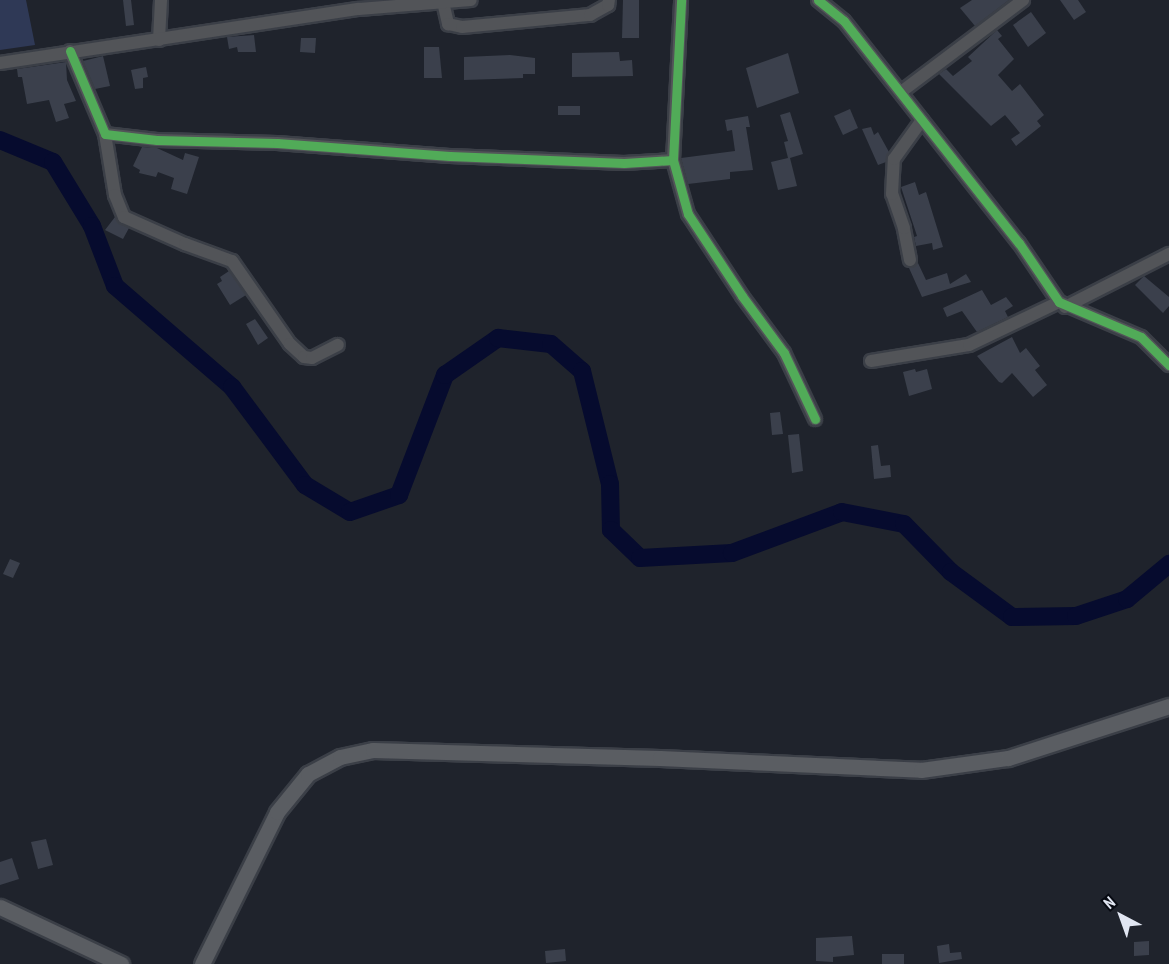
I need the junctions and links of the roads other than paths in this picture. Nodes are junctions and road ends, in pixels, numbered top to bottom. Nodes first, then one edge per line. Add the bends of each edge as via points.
1 (161, 0) edge
2 (471, 0) edge
3 (609, 0) edge
4 (681, 0) edge
5 (818, 0) edge
6 (1023, 0) edge
7 (443, 2) junction
8 (159, 40) junction
9 (70, 51) junction
10 (0, 63) edge
11 (901, 92) junction
12 (922, 120) junction
13 (105, 134) junction
14 (673, 160) junction
15 (1169, 254) edge
16 (910, 260) dead end
17 (1062, 304) junction
18 (338, 345) dead end
19 (871, 361) dead end
20 (1169, 364) edge
21 (815, 419) dead end
22 (1169, 706) edge
23 (0, 907) edge
24 (121, 964) edge
25 (202, 964) edge

1 - 8 street
2 - 7 street
3 - 7 street via 608,5 590,15 462,27 448,24
4 - 14 street
5 - 11 street via 844,21
6 - 11 street
7 - 8 street via 359,9
8 - 9 street
9 - 10 street
9 - 13 street
11 - 12 street
12 - 16 street via 894,159 892,194
12 - 17 street
13 - 14 street via 450,156 624,163
13 - 18 street via 115,195 124,217 232,261 290,344 304,357 312,358
14 - 21 street via 688,214 784,353
15 - 17 street
17 - 19 street via 969,345
17 - 20 street via 1141,337
22 - 25 main road via 1008,759 921,770 374,750 340,757 308,774 277,812
23 - 24 main road

